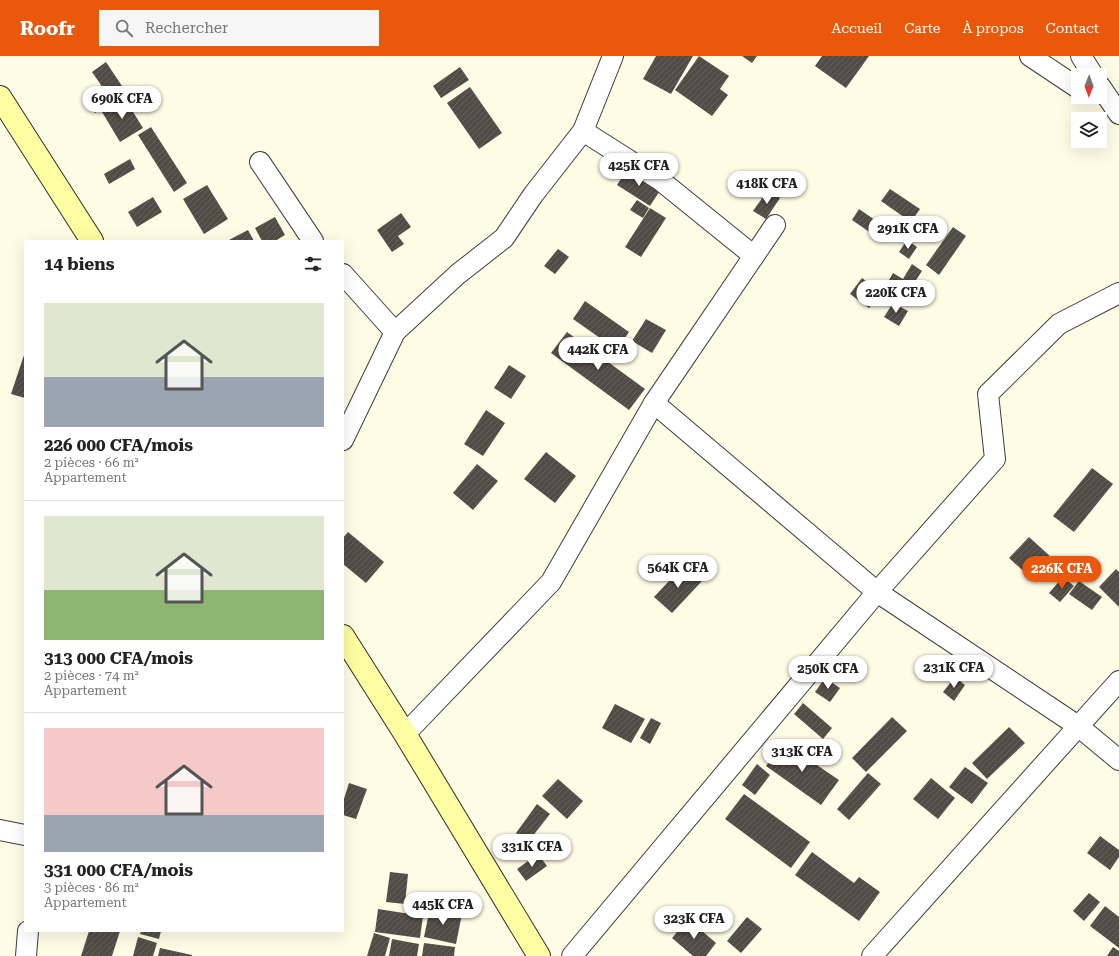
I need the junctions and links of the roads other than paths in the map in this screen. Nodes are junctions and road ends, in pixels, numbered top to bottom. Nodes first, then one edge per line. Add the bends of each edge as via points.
1 (613, 56) edge
2 (1030, 56) edge
3 (1081, 56) edge
4 (1089, 68) edge
5 (1071, 83) edge
6 (0, 97) edge
7 (582, 131) junction
8 (260, 162) dead end
9 (775, 225) dead end
10 (91, 240) edge
11 (312, 240) edge
12 (754, 256) junction
13 (344, 275) edge
14 (1119, 293) edge
15 (394, 332) junction
16 (654, 403) junction
17 (344, 438) edge
18 (878, 592) junction
19 (344, 638) edge
20 (1119, 681) edge
21 (1078, 726) junction
22 (405, 734) junction
23 (1119, 760) edge
24 (0, 830) edge
25 (24, 835) edge
26 (28, 932) edge
27 (26, 956) edge
28 (539, 956) edge
29 (572, 956) edge
30 (872, 956) edge

1 - 7 street
2 - 5 street
3 - 4 street
6 - 10 street
7 - 12 street via 660,180
7 - 15 street via 504,238 458,274
8 - 11 street
9 - 12 street
12 - 16 street
13 - 15 street
14 - 18 street via 1059,324 988,394 995,459
15 - 17 street
16 - 18 street
16 - 22 street via 552,582
18 - 21 street
18 - 29 street
19 - 22 street
20 - 21 street
21 - 23 street
21 - 30 street
22 - 28 street
24 - 25 street
26 - 27 street

